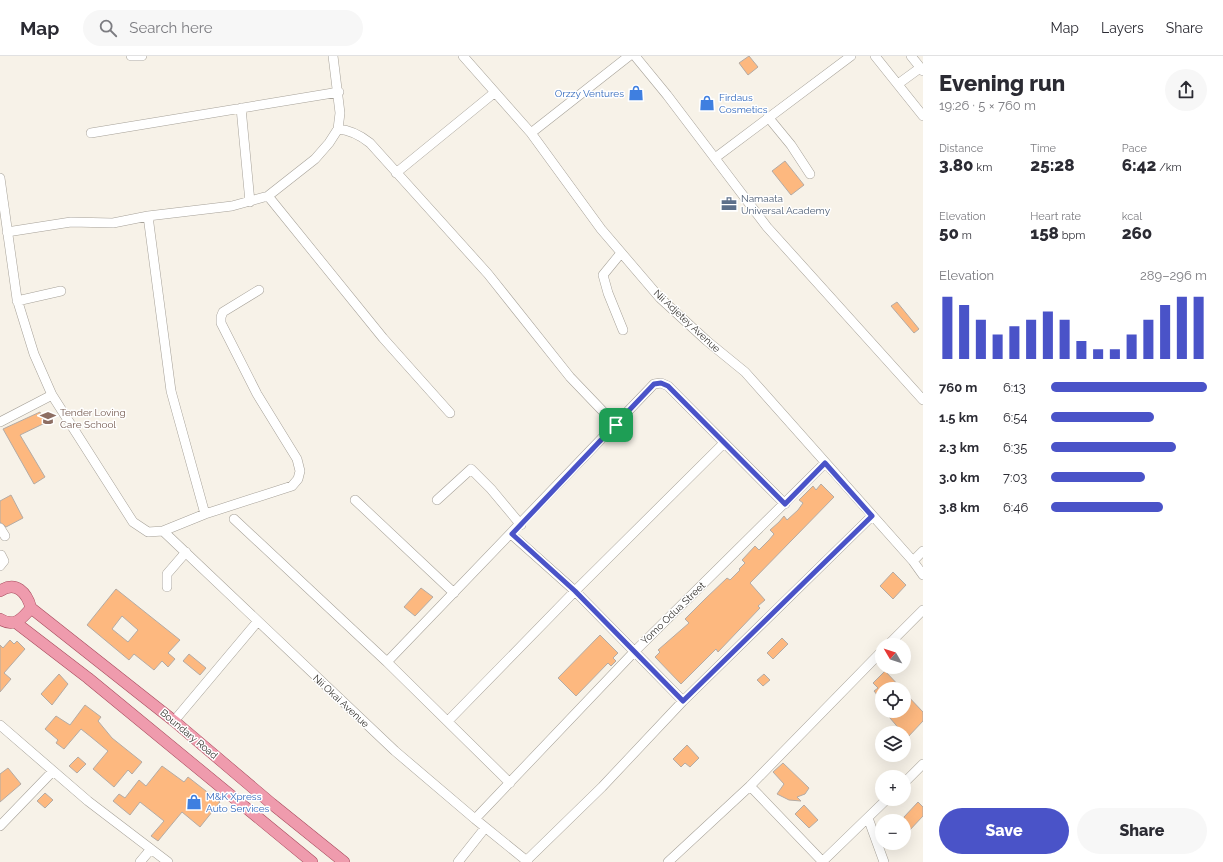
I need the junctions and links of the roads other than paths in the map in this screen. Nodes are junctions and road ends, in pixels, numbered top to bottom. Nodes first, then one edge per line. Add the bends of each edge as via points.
1 (131, 56) edge
2 (142, 56) edge
3 (333, 56) edge
4 (463, 56) edge
5 (629, 56) edge
6 (635, 56) edge
7 (851, 56) edge
8 (874, 56) edge
9 (911, 56) edge
10 (922, 70) edge
11 (898, 84) junction
12 (339, 92) junction
13 (494, 93) junction
14 (241, 108) junction
15 (923, 116) edge
16 (768, 117) junction
17 (338, 129) junction
18 (90, 133) dead end
19 (531, 133) junction
20 (715, 158) junction
21 (396, 172) junction
22 (810, 174) dead end
23 (0, 178) edge
24 (268, 196) junction
25 (250, 202) junction
26 (148, 216) junction
27 (2, 217) edge
28 (7, 232) junction
29 (621, 253) junction
30 (259, 290) dead end
31 (62, 291) dead end
32 (17, 301) junction
33 (623, 330) dead end
34 (52, 395) junction
35 (923, 400) edge
36 (450, 413) dead end
37 (0, 422) edge
38 (616, 425) junction
39 (724, 443) junction
40 (825, 463) junction
41 (355, 500) dead end
42 (437, 500) dead end
43 (785, 504) junction
44 (205, 514) junction
45 (872, 516) junction
46 (234, 519) dead end
47 (520, 525) junction
48 (163, 531) junction
49 (512, 534) junction
50 (923, 551) edge
51 (186, 552) junction
52 (1, 555) dead end
53 (913, 561) junction
54 (0, 566) edge
55 (923, 575) edge
56 (167, 586) dead end
57 (2, 588) edge
58 (575, 591) junction
59 (454, 593) junction
60 (31, 608) junction
61 (923, 610) edge
62 (0, 620) edge
63 (15, 622) junction
64 (258, 622) junction
65 (895, 638) edge
66 (634, 652) junction
67 (875, 658) edge
68 (388, 662) junction
69 (683, 701) junction
70 (174, 721) junction
71 (448, 721) junction
72 (0, 725) edge
73 (923, 764) edge
74 (53, 771) junction
75 (911, 776) edge
76 (510, 783) junction
77 (750, 786) junction
78 (880, 806) edge
79 (868, 818) junction
80 (475, 820) junction
81 (0, 826) edge
82 (485, 828) junction
83 (151, 849) junction
84 (527, 861) edge
85 (140, 862) edge
86 (168, 862) edge
87 (312, 862) edge
88 (344, 862) edge
89 (458, 862) edge
90 (668, 862) edge
91 (822, 862) edge
92 (884, 862) edge

1 - 2 street
3 - 12 street
4 - 13 street, Nii Adjetey Avenue
5 - 19 street
6 - 20 street
7 - 16 street
8 - 11 street
9 - 10 street
10 - 11 street
11 - 15 street
12 - 14 street
12 - 17 street
13 - 19 street, Nii Adjetey Avenue
13 - 21 street
14 - 18 street
14 - 25 street
16 - 20 street
16 - 22 street
17 - 21 street via 354,132 370,142
17 - 24 street via 315,159
19 - 29 street, Nii Adjetey Avenue
20 - 35 street via 768,228
21 - 38 street via 488,274 570,377
23 - 27 street
24 - 25 street
24 - 36 street via 383,338
25 - 26 street
26 - 28 street via 113,223 71,222
26 - 44 street via 171,391
27 - 28 street
28 - 32 street
29 - 33 street via 603,275
29 - 40 street, Nii Adjetey Avenue via 660,298 706,341 745,372
30 - 44 street via 223,312 221,323 258,394 297,459 300,471 292,486
31 - 32 street
32 - 34 street via 34,354
34 - 37 street
34 - 48 street via 133,522 148,532
38 - 39 street via 654,384 661,383 668,386
38 - 47 street
39 - 43 street
39 - 58 street
40 - 43 street, Yomo Odua Street
40 - 45 street, Nii Adjetey Avenue
41 - 59 street
42 - 47 street via 471,469
43 - 66 street, Yomo Odua Street
44 - 48 street
45 - 53 street, Nii Adjetey Avenue
45 - 69 street
46 - 68 street
47 - 49 street
48 - 51 street, Nii Okai Avenue
49 - 58 street
49 - 59 street
50 - 53 street
51 - 56 street via 167,574
51 - 64 street, Nii Okai Avenue
52 - 54 street via 4,561
53 - 55 street, Nii Adjetey Avenue
57 - 60 main road via 12,587 25,593
58 - 66 street
58 - 71 street
59 - 68 street
60 - 63 main road via 24,617
60 - 70 main road, Boundary Road
61 - 65 street
62 - 63 main road
63 - 87 main road, Boundary Road via 88,678
64 - 70 street
64 - 80 street, Nii Okai Avenue via 395,751
66 - 69 street
66 - 76 street, Yomo Odua Street
67 - 77 street
68 - 71 street
69 - 84 street via 602,787
70 - 88 main road, Boundary Road
71 - 76 street
72 - 74 street
73 - 75 street
74 - 81 street
74 - 83 street
76 - 80 street, Yomo Odua Street
77 - 90 street
77 - 91 street
78 - 79 street
79 - 91 street
79 - 92 street
80 - 82 street, Nii Okai Avenue
82 - 84 street, Nii Okai Avenue
82 - 89 street
83 - 85 street
83 - 86 street

